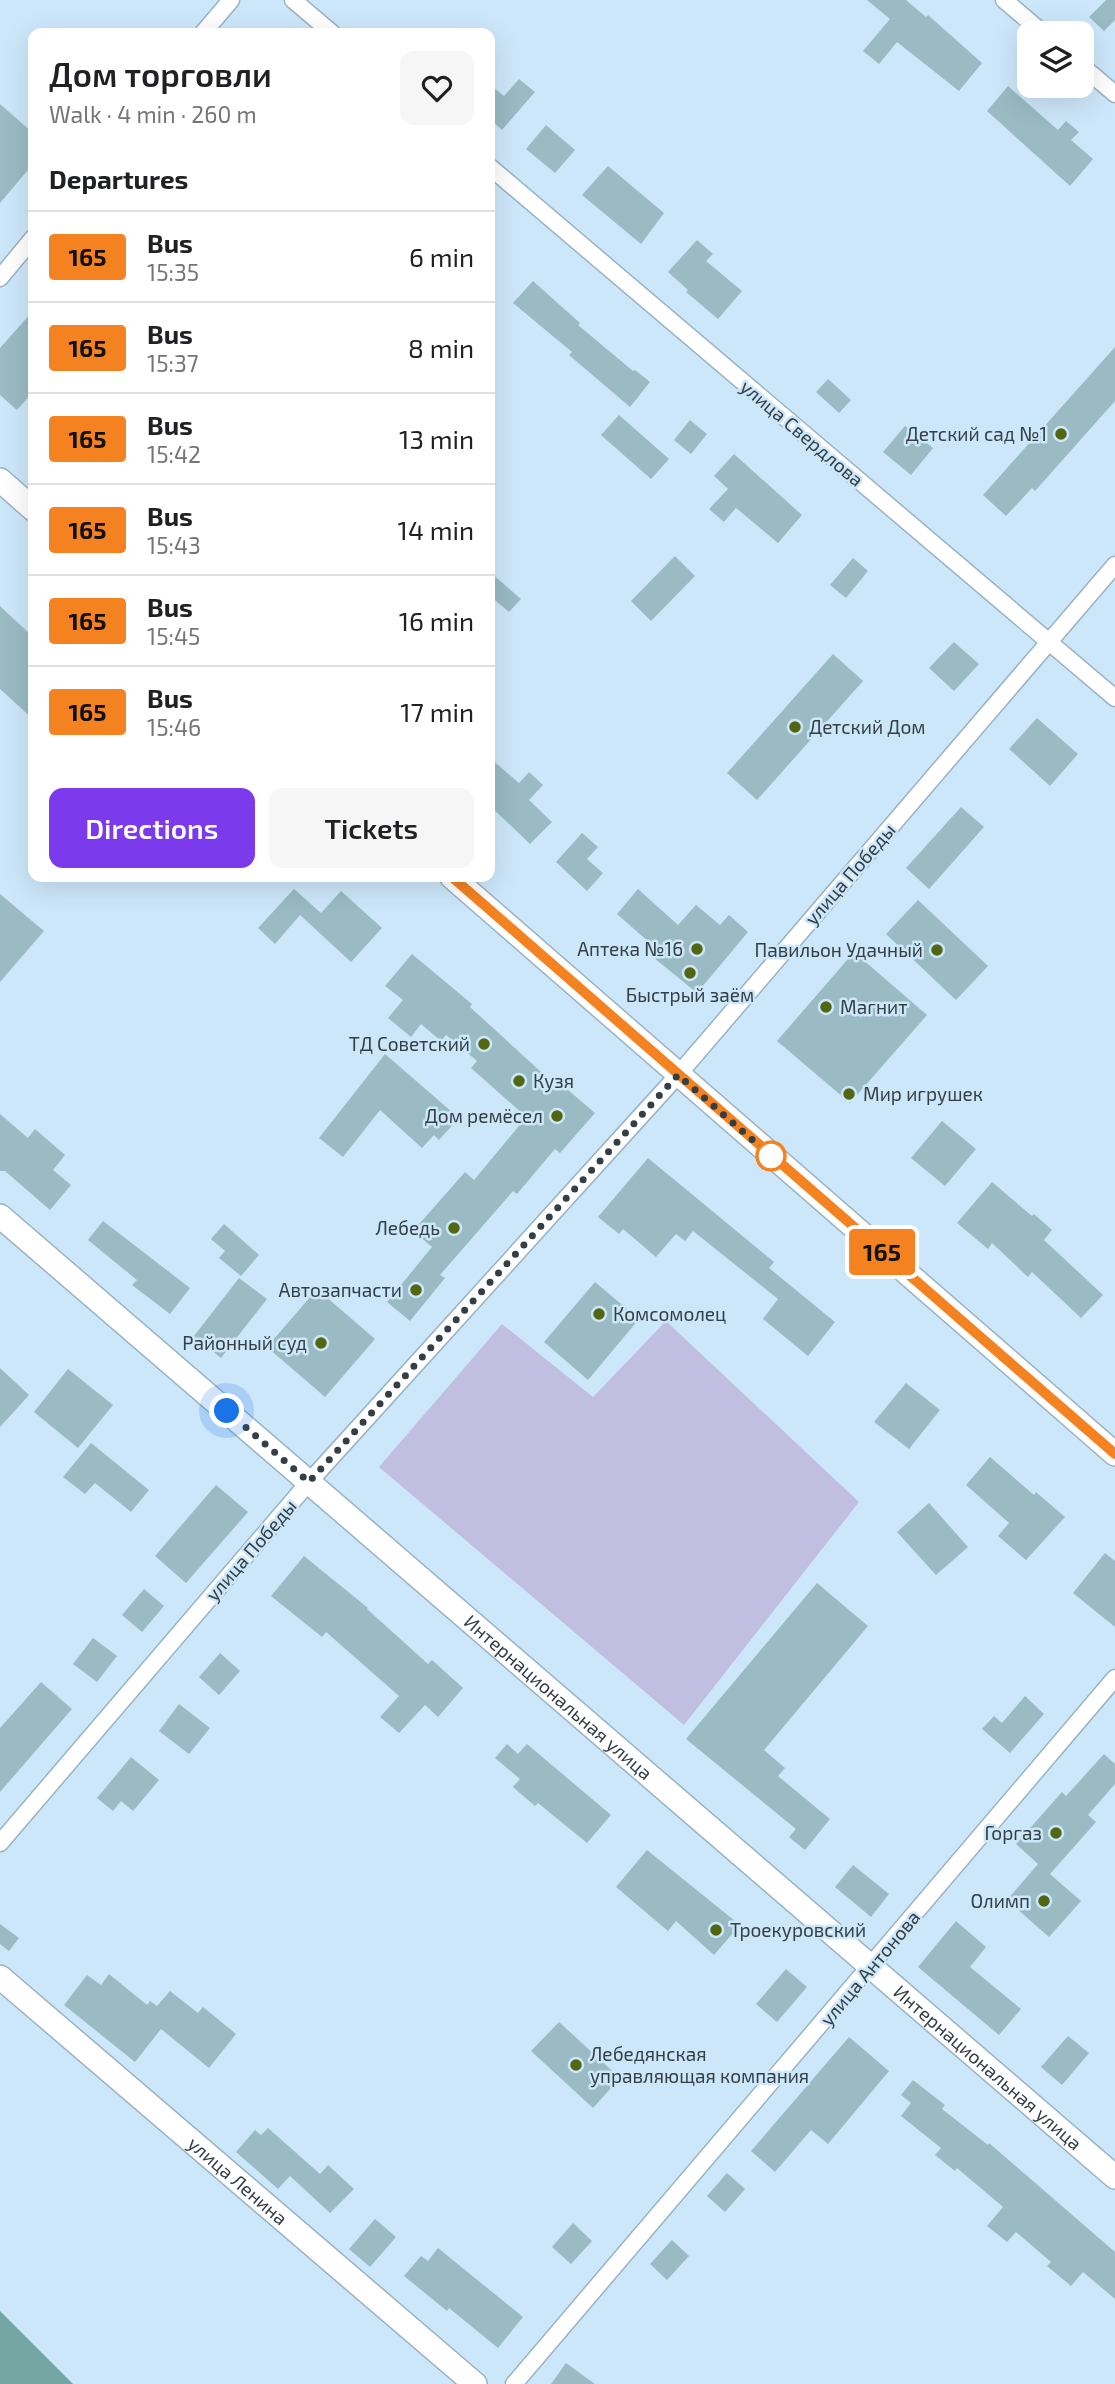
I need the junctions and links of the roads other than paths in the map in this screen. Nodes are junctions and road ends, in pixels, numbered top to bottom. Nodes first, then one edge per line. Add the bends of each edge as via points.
1 (231, 0) edge
2 (293, 0) edge
3 (1004, 0) edge
4 (1029, 21) edge
5 (207, 28) edge
6 (326, 28) edge
7 (1094, 76) edge
8 (1115, 94) edge
9 (495, 171) edge
10 (28, 244) edge
11 (0, 278) edge
12 (0, 480) edge
13 (28, 505) edge
14 (1115, 565) edge
15 (1049, 642) junction
16 (1115, 698) edge
17 (458, 882) edge
18 (678, 1075) junction
19 (0, 1216) edge
20 (1115, 1454) edge
21 (309, 1482) junction
22 (1115, 1678) edge
23 (0, 1843) edge
24 (871, 1966) junction
25 (0, 1977) edge
26 (1115, 2177) edge
27 (475, 2384) edge
28 (514, 2384) edge

1 - 5 street
2 - 6 street
3 - 4 street
7 - 8 street
9 - 15 street, улица Свердлова
10 - 11 street
12 - 13 main road
14 - 15 street, улица Победы
15 - 16 street, улица Свердлова
15 - 18 street, улица Победы
17 - 18 main road
18 - 20 main road
18 - 21 street, улица Победы
19 - 21 main road, Интернациональная улица
21 - 23 street, улица Победы
21 - 24 main road, Интернациональная улица
22 - 24 street, улица Антонова
24 - 26 main road, Интернациональная улица
24 - 28 street, улица Антонова
25 - 27 main road, улица Ленина

